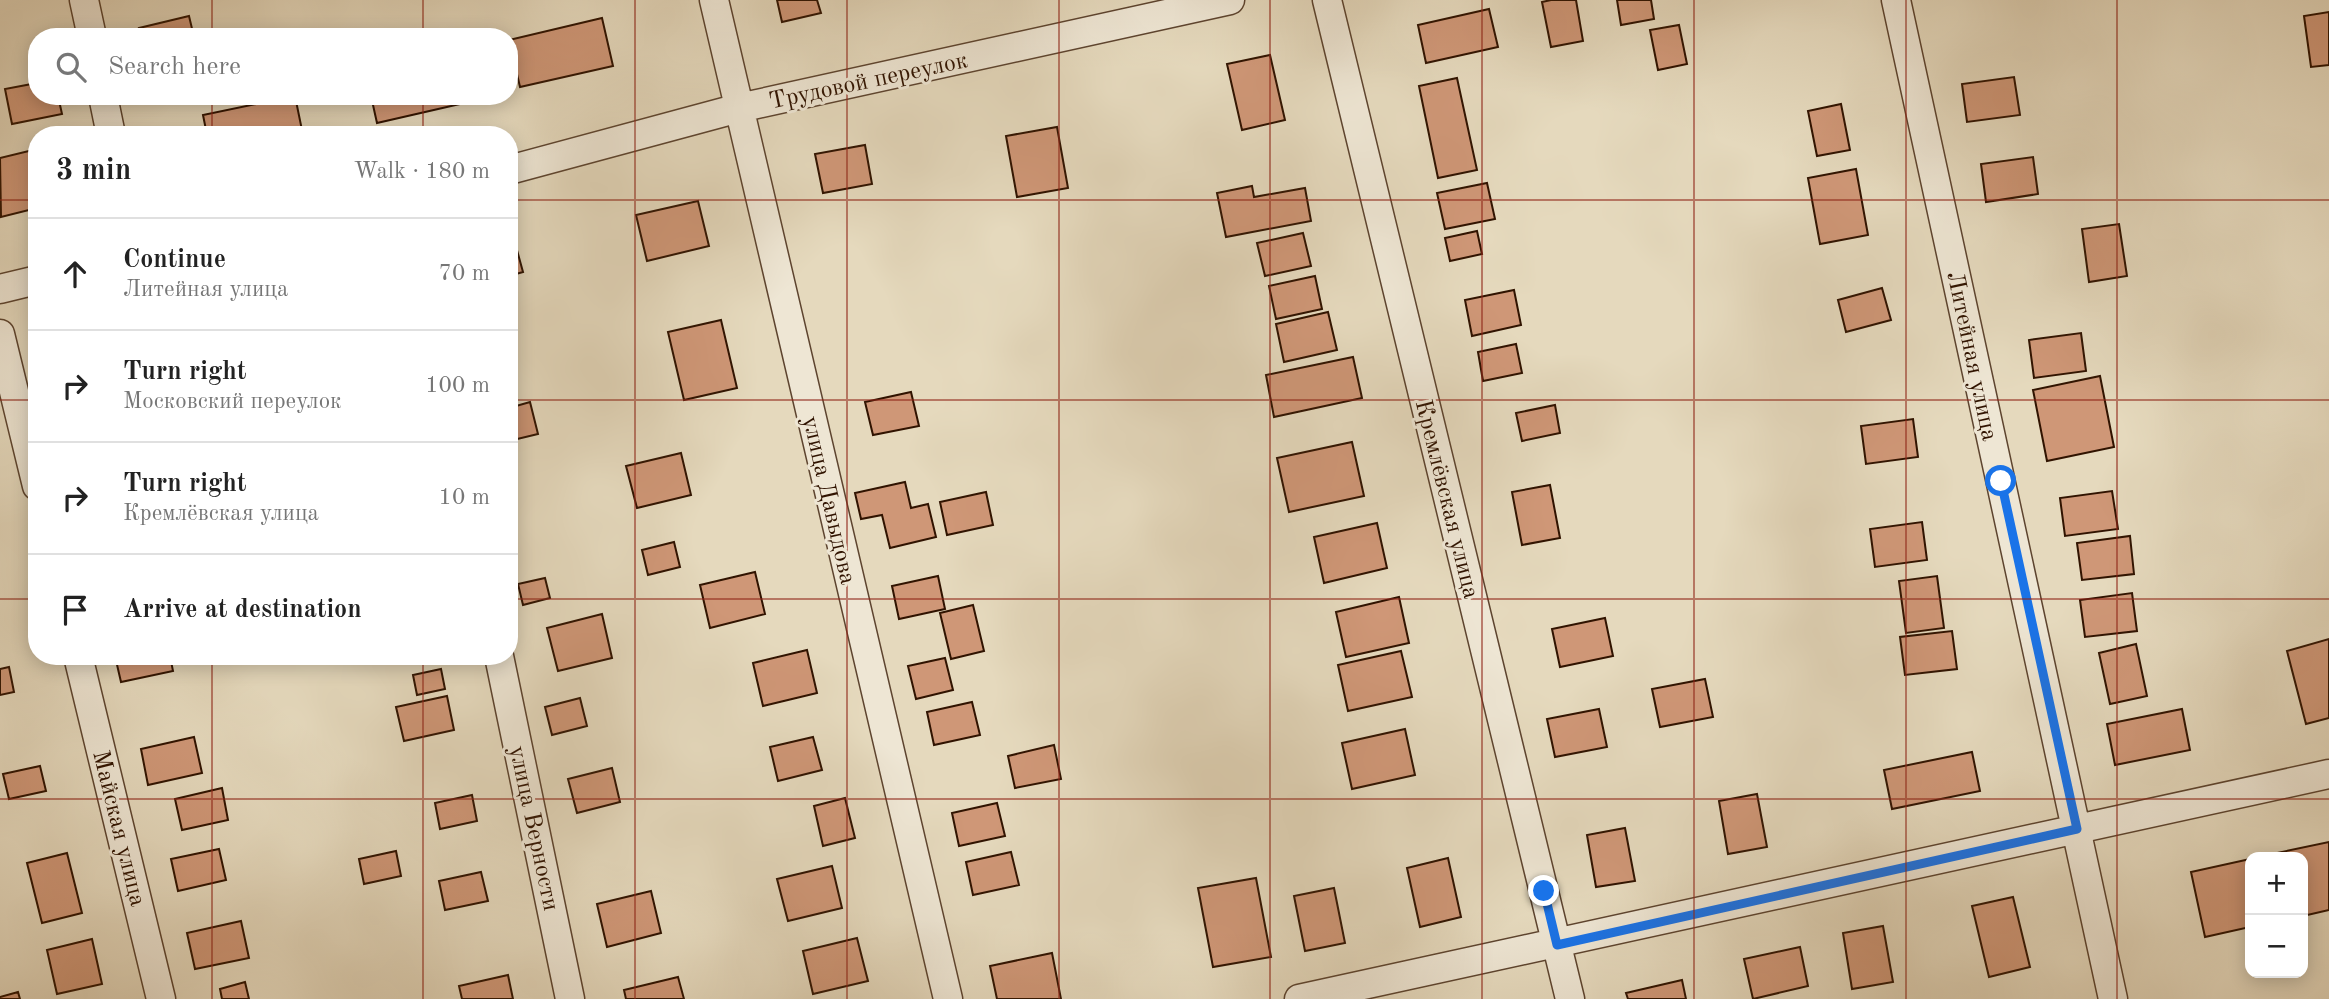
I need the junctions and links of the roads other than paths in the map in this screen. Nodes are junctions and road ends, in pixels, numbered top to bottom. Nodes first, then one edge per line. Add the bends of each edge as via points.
1 (85, 0) edge
2 (714, 0) edge
3 (1230, 0) edge
4 (1327, 0) edge
5 (1896, 0) edge
6 (90, 28) edge
7 (105, 105) edge
8 (739, 108) junction
9 (109, 126) edge
10 (518, 168) edge
11 (28, 283) edge
12 (0, 289) edge
13 (0, 334) edge
14 (28, 449) edge
15 (80, 665) edge
16 (501, 665) edge
17 (2329, 774) edge
18 (2077, 829) junction
19 (1557, 945) junction
20 (161, 999) edge
21 (570, 999) edge
22 (948, 999) edge
23 (1299, 999) edge
24 (1570, 999) edge
25 (2113, 999) edge

1 - 6 street
2 - 8 street, улица Давыдова
3 - 8 street, Трудовой переулок
4 - 19 street, Кремлёвская улица
5 - 18 street, Литейная улица
7 - 9 street
8 - 10 street, Трудовой переулок
8 - 22 street, улица Давыдова
11 - 12 street
13 - 14 street
15 - 20 street, Майская улица
16 - 21 street, улица Верности
17 - 18 street
18 - 19 street
18 - 25 street, Литейная улица
19 - 23 street
19 - 24 street, Кремлёвская улица

